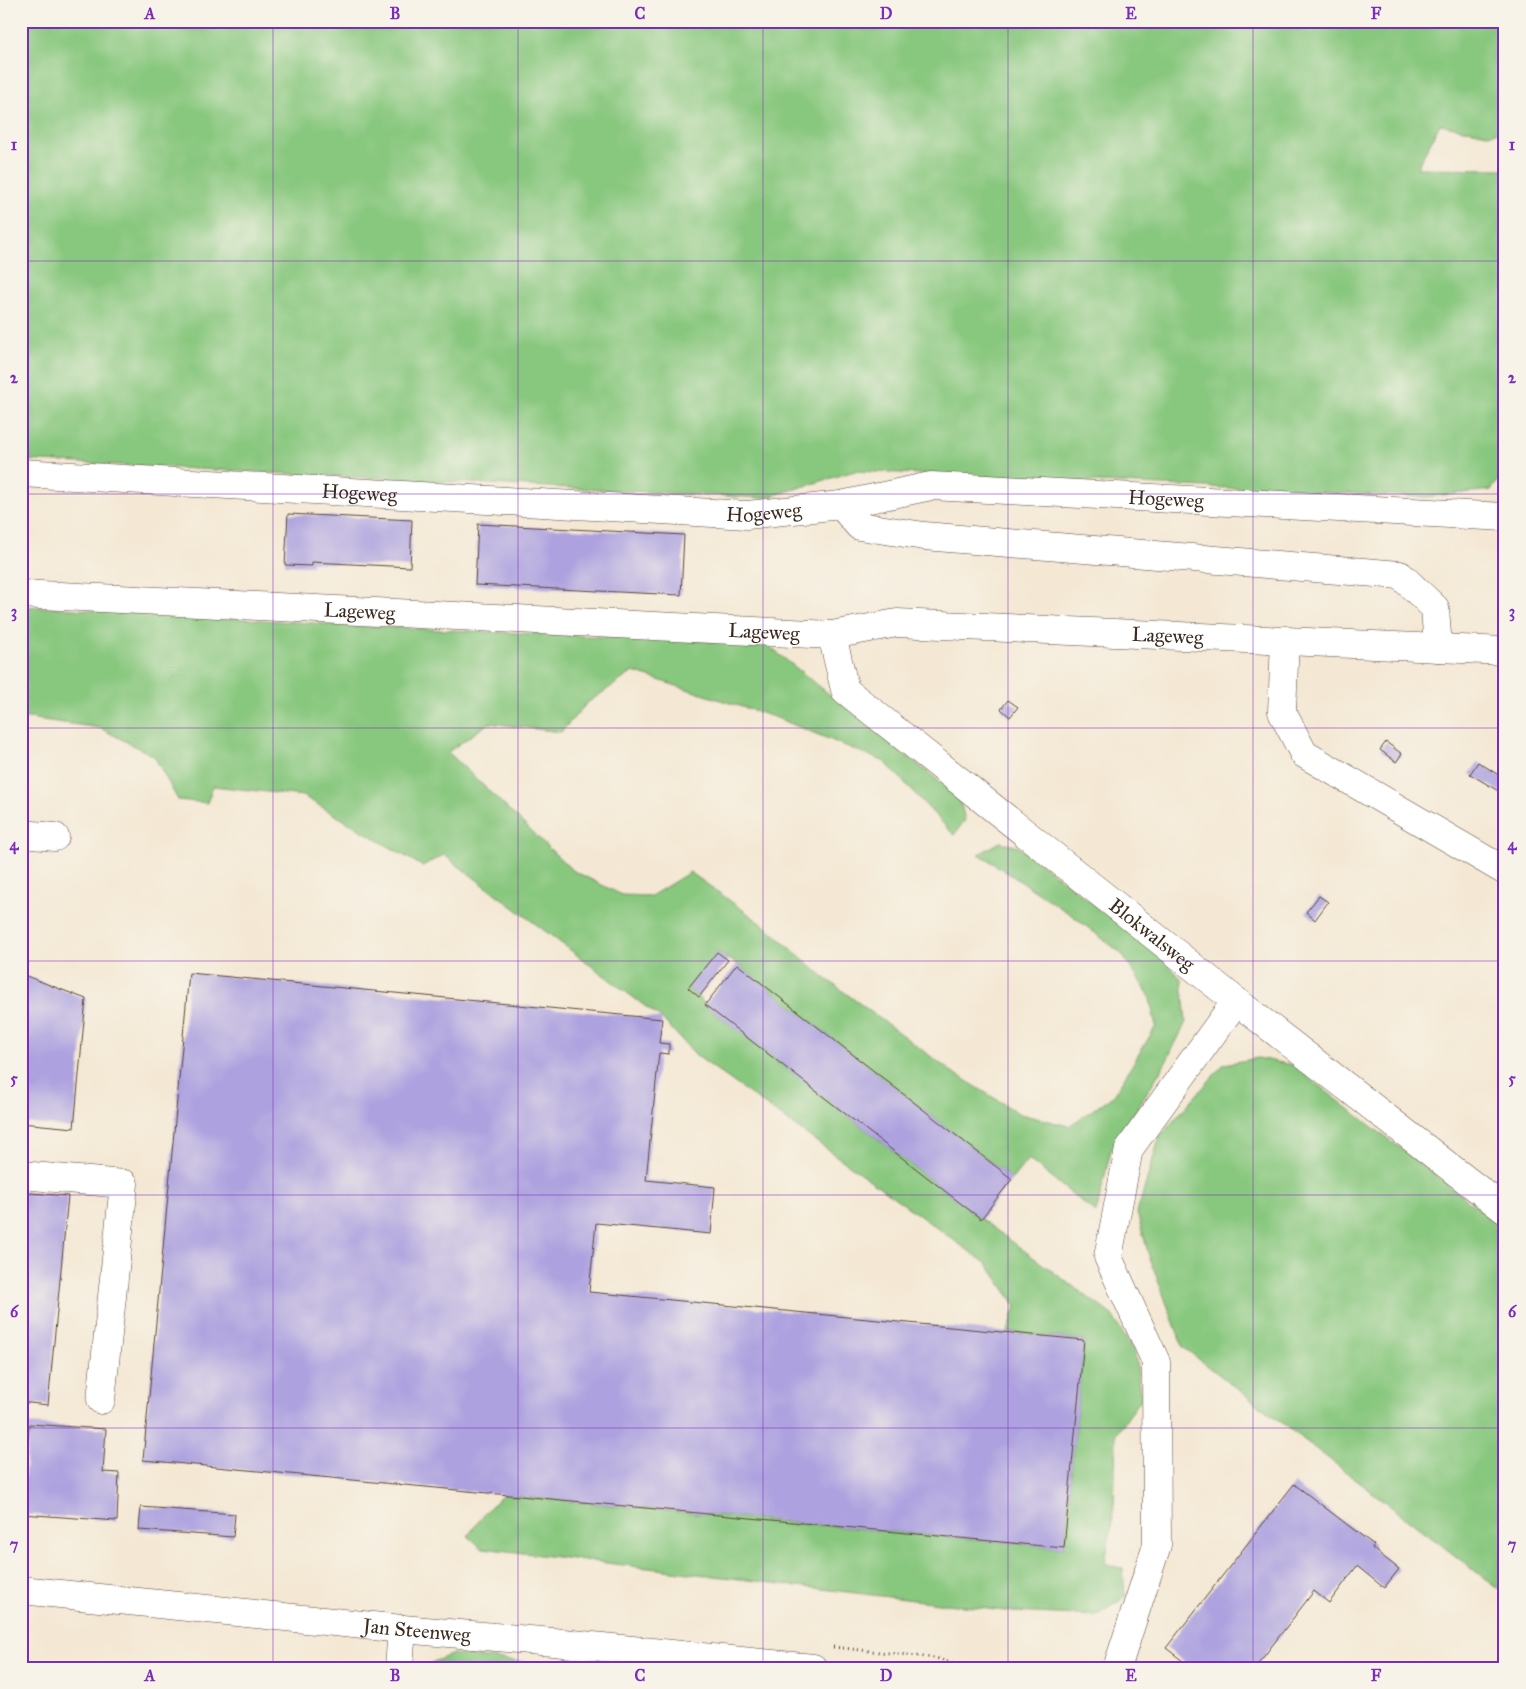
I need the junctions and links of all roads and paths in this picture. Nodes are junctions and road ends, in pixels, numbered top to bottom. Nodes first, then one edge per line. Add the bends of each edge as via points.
1 (21, 472) edge
2 (841, 505) junction
3 (1505, 517) edge
4 (21, 594) edge
5 (832, 635) junction
6 (1285, 640) junction
7 (1438, 648) junction
8 (1505, 651) edge
9 (21, 834) edge
10 (55, 837) dead end
11 (1505, 871) edge
12 (1236, 1001) junction
13 (21, 1176) edge
14 (1505, 1210) edge
15 (101, 1400) dead end
16 (21, 1590) edge
17 (402, 1629) junction
18 (399, 1668) edge
19 (812, 1668) edge
20 (1117, 1668) edge

1 - 2 street, Hogeweg via 747,515
2 - 3 street, Hogeweg via 932,486
2 - 7 street via 859,526 924,536 1400,575 1435,608
4 - 5 street, Lageweg
5 - 6 street, Lageweg via 897,623
5 - 12 street, Blokwalsweg via 845,690
6 - 7 street, Lageweg
6 - 11 street via 1282,712 1304,754
7 - 8 street, Lageweg
9 - 10 street
12 - 14 street, Blokwalsweg
12 - 20 street via 1129,1149 1108,1257 1156,1362 1157,1545
13 - 15 street via 124,1184
16 - 17 street, Jan Steenweg
17 - 18 street
17 - 19 street, Jan Steenweg

